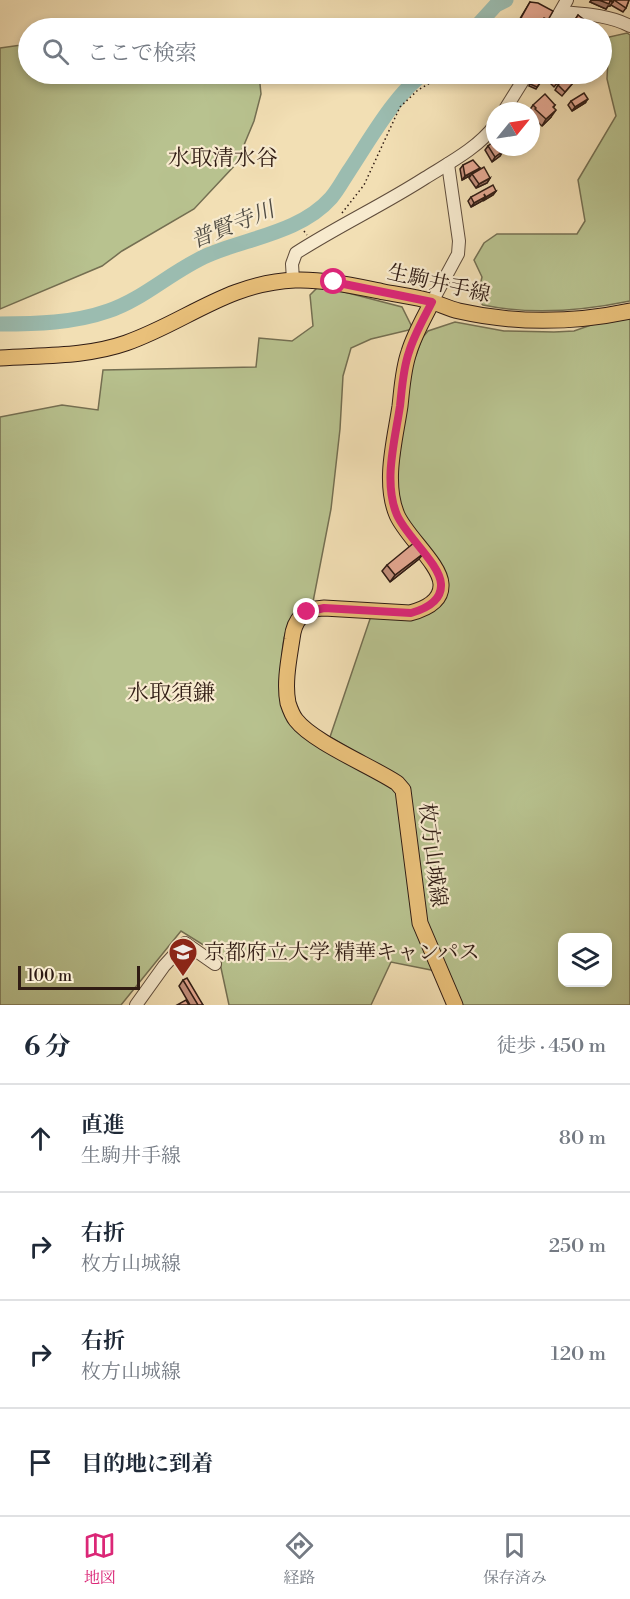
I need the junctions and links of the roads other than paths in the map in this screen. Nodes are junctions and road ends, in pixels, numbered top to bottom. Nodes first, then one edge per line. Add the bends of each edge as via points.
1 (567, 0) edge
2 (561, 12) junction
3 (557, 18) edge
4 (608, 18) edge
5 (612, 19) edge
6 (630, 26) edge
7 (521, 84) edge
8 (510, 102) edge
9 (486, 134) edge
10 (448, 164) junction
11 (293, 280) junction
12 (432, 302) junction
13 (630, 311) edge
14 (0, 358) edge
15 (215, 964) dead end
16 (136, 1005) edge
17 (455, 1005) edge

1 - 2 street
2 - 3 street
2 - 4 street
5 - 6 street
7 - 8 street
9 - 10 street
10 - 11 street via 297,253 292,264
10 - 12 street via 458,254
11 - 12 main road, 生駒井手線 via 334,282
11 - 14 main road, 生駒井手線 via 235,292 115,346 81,353
12 - 13 main road, 生駒井手線 via 456,311 519,321 573,320
12 - 17 main road, 枚方山城線 via 409,352 391,485 398,516 436,569 440,591 433,603 411,613 324,608 303,614 293,627 287,691 296,721 403,790 420,923
15 - 16 street via 185,943

